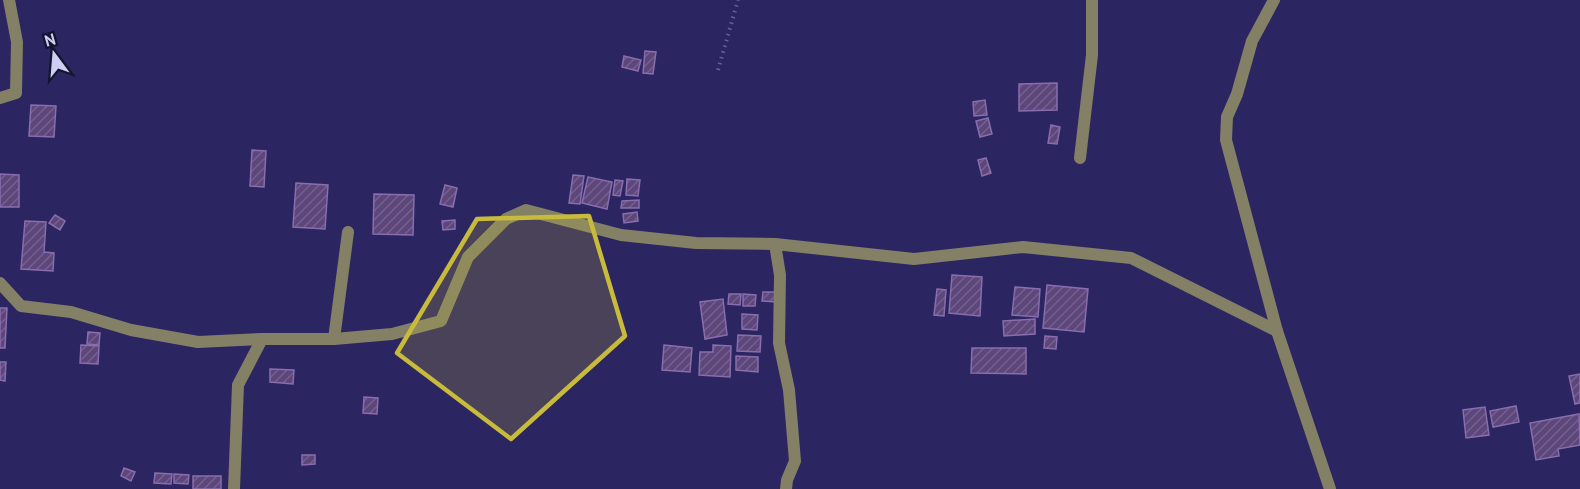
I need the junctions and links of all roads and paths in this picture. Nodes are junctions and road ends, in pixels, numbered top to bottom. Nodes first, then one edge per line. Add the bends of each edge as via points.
1 (9, 0) edge
2 (738, 0) edge
3 (1092, 0) edge
4 (1274, 0) edge
5 (718, 70) dead end
6 (0, 96) edge
7 (1080, 158) dead end
8 (348, 232) dead end
9 (775, 244) junction
10 (0, 283) edge
11 (1277, 331) junction
12 (262, 339) junction
13 (334, 339) junction
14 (234, 489) edge
15 (786, 489) edge
16 (1330, 489) edge

1 - 6 street via 17,42 16,93
2 - 5 path
3 - 7 street via 1092,55
4 - 11 street via 1252,41 1227,117 1226,140
8 - 13 street
9 - 11 street via 914,259 1023,247 1131,258
9 - 13 street via 696,243 621,235 526,210 506,219 468,257 441,321 392,334
9 - 15 street via 780,275 779,343 789,390 795,461
10 - 12 street via 21,306 71,312 131,330 198,342
11 - 16 street
12 - 13 street
12 - 14 street via 238,385

